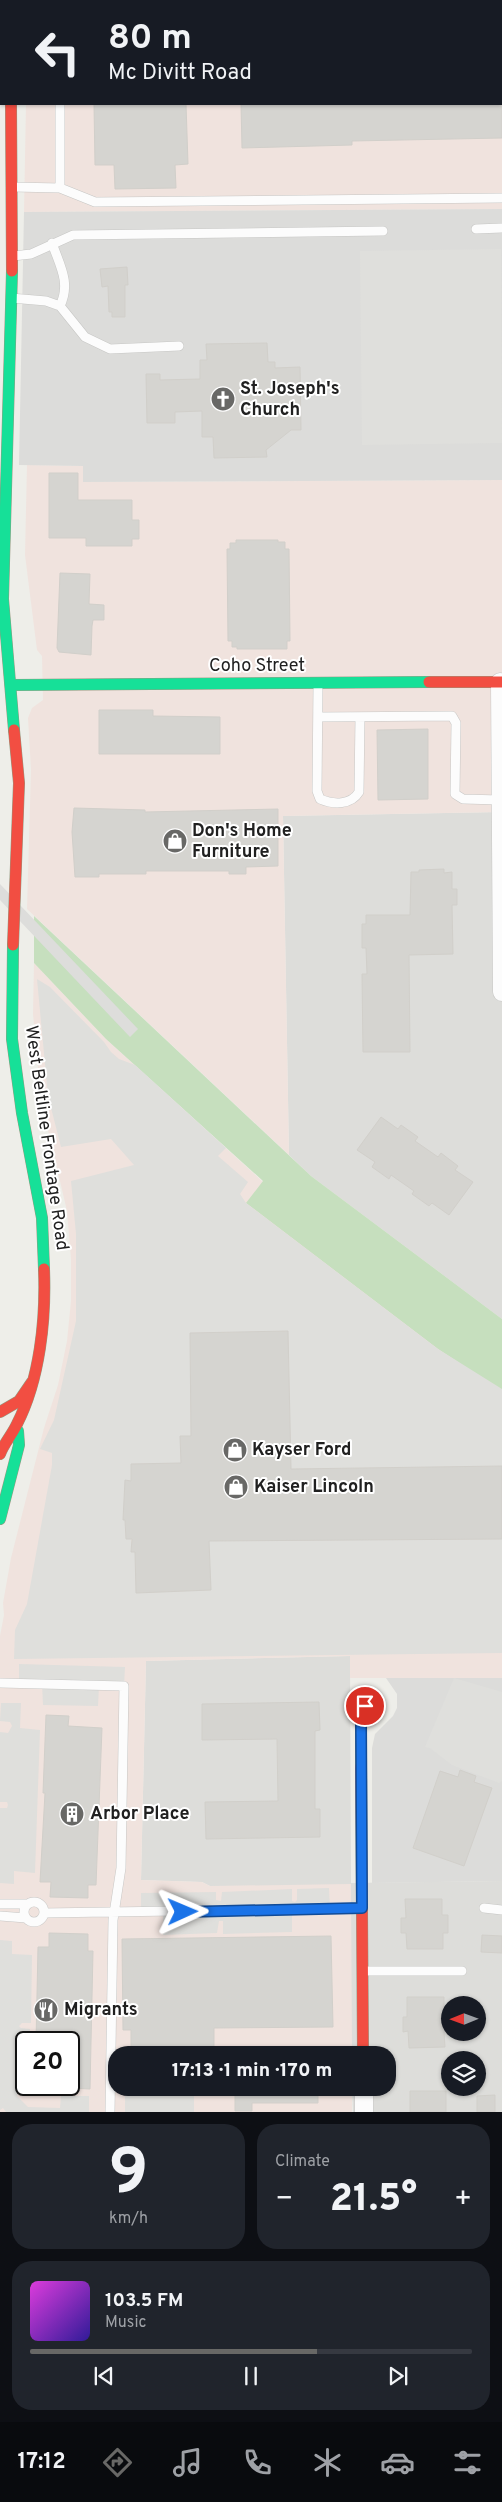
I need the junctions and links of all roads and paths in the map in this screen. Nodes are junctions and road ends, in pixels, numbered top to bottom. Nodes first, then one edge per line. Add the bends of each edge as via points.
1 (11, 105) edge
2 (60, 105) edge
3 (12, 188) junction
4 (60, 188) junction
5 (502, 198) edge
6 (502, 228) edge
7 (476, 229) dead end
8 (383, 231) dead end
9 (52, 243) junction
10 (12, 256) junction
11 (11, 298) junction
12 (60, 306) junction
13 (179, 346) dead end
14 (501, 682) edge
15 (318, 683) junction
16 (12, 685) junction
17 (318, 717) junction
18 (360, 717) junction
19 (500, 800) junction
20 (501, 922) edge
21 (502, 992) edge
22 (32, 1382) junction
23 (0, 1412) edge
24 (17, 1425) junction
25 (0, 1454) edge
26 (0, 1519) edge
27 (0, 1683) edge
28 (373, 1695) dead end
29 (0, 1904) edge
30 (28, 1904) junction
31 (362, 1908) junction
32 (484, 1908) dead end
33 (502, 1910) edge
34 (44, 1913) junction
35 (114, 1913) junction
36 (0, 1916) edge
37 (26, 1918) junction
38 (362, 1971) junction
39 (462, 1971) dead end
40 (363, 2046) edge
41 (364, 2096) edge
42 (110, 2112) edge
43 (364, 2112) edge

1 - 3 main road, West Beltline Frontage Road
2 - 4 lane
3 - 4 lane
3 - 10 main road, West Beltline Frontage Road
4 - 5 lane via 95,202
6 - 7 lane
8 - 9 lane via 73,235
9 - 10 lane via 31,254
9 - 12 lane via 65,281 65,294
10 - 11 main road, West Beltline Frontage Road
11 - 12 lane via 46,301
11 - 16 main road, West Beltline Frontage Road via 3,599
12 - 13 lane via 85,337 98,345 110,349
14 - 15 main road, Coho Street
14 - 19 street
15 - 16 main road, Coho Street
15 - 17 lane
16 - 22 main road, West Beltline Frontage Road via 19,783 12,1039 42,1218 45,1264 44,1310
17 - 18 lane
17 - 18 lane via 317,792 320,800 328,803 344,803 355,799 359,792
18 - 19 lane via 452,716 456,723 455,794 462,799
19 - 20 street
20 - 21 street
22 - 23 main road via 19,1401
22 - 24 main road, West Beltline Frontage Road
24 - 25 main road, West Beltline Frontage Road via 5,1440
24 - 26 main road, West Beltline Frontage Road via 19,1445
27 - 35 lane via 124,1686 121,1868
28 - 31 main road via 361,1720
29 - 30 lane
30 - 34 lane via 38,1903
30 - 37 lane via 24,1912
31 - 35 lane
31 - 38 main road
32 - 33 lane
34 - 35 lane
34 - 37 lane via 38,1921
35 - 42 lane
36 - 37 lane
38 - 39 lane
38 - 40 main road
41 - 43 street

